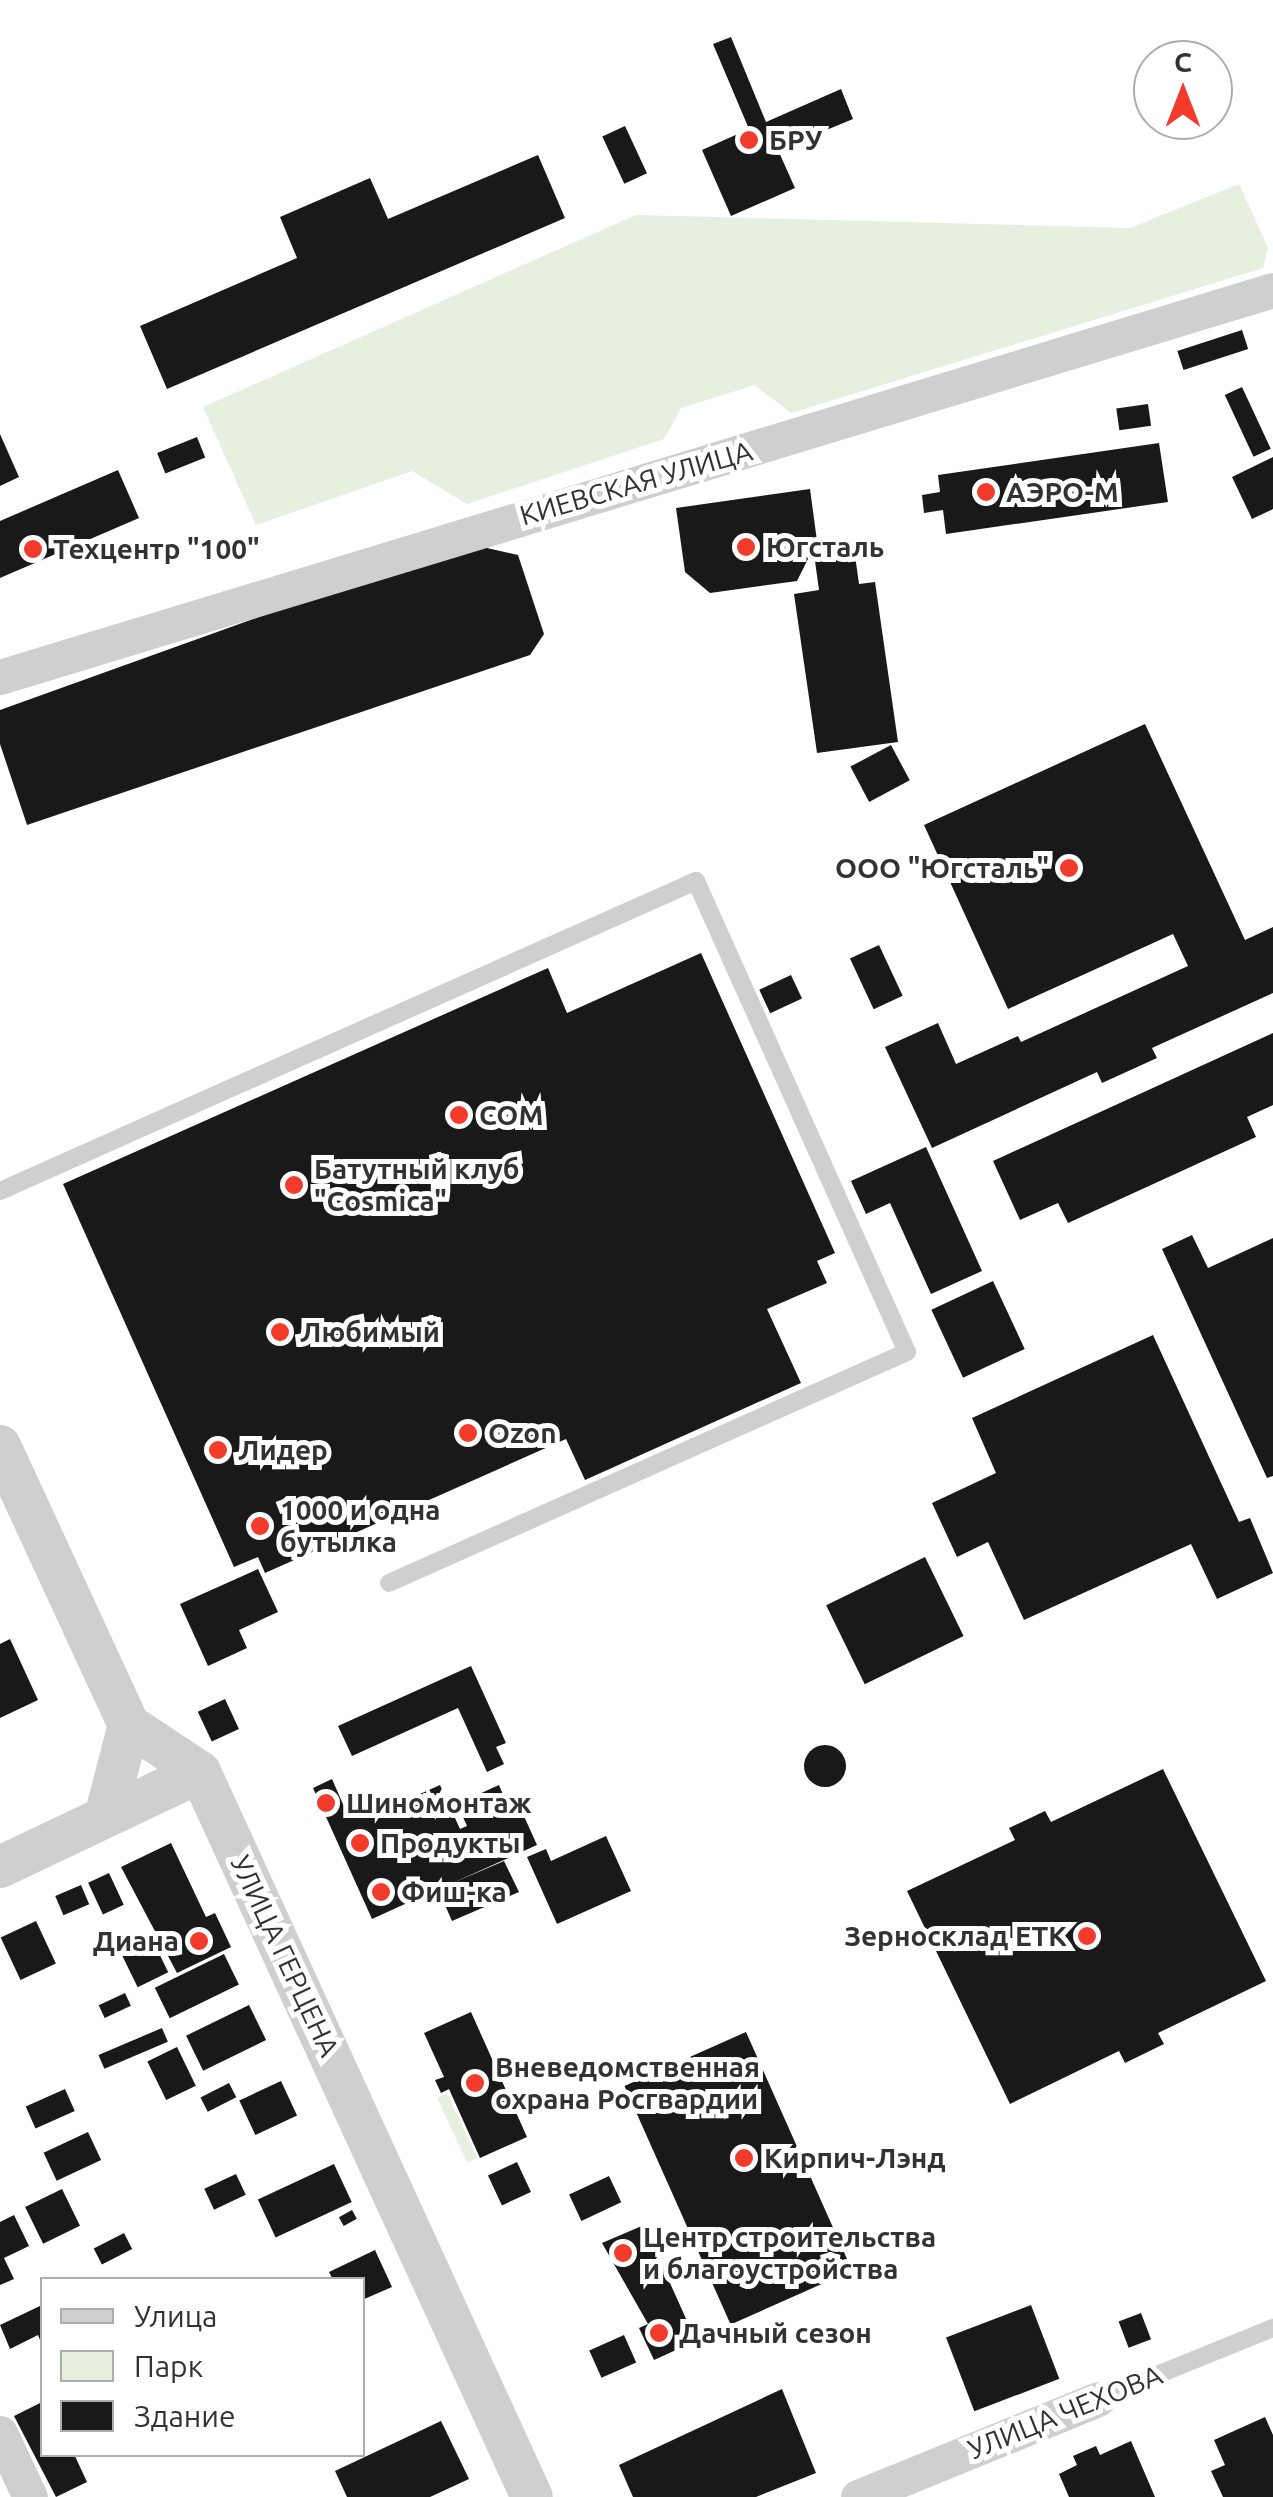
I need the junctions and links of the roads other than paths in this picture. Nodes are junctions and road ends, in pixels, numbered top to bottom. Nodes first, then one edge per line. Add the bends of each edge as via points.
1 (1273, 290) edge
2 (0, 677) edge
3 (0, 1191) edge
4 (0, 1446) edge
5 (388, 1582) dead end
6 (129, 1724) junction
7 (200, 1772) junction
8 (105, 1817) junction
9 (0, 1867) edge
10 (1273, 2328) edge
11 (1098, 2399) joint
12 (0, 2433) edge
13 (30, 2497) edge
14 (532, 2497) edge
15 (858, 2497) edge

1 - 2 street, КИЕВСКАЯ УЛИЦА
3 - 5 lane via 696,881 908,1352
4 - 6 street
6 - 7 street
6 - 8 street
7 - 8 street
7 - 14 street, УЛИЦА ГЕРЦЕНА
8 - 9 street
10 - 11 lane, УЛИЦА ЧЕХОВА
11 - 15 street, УЛИЦА ЧЕХОВА
12 - 13 street

